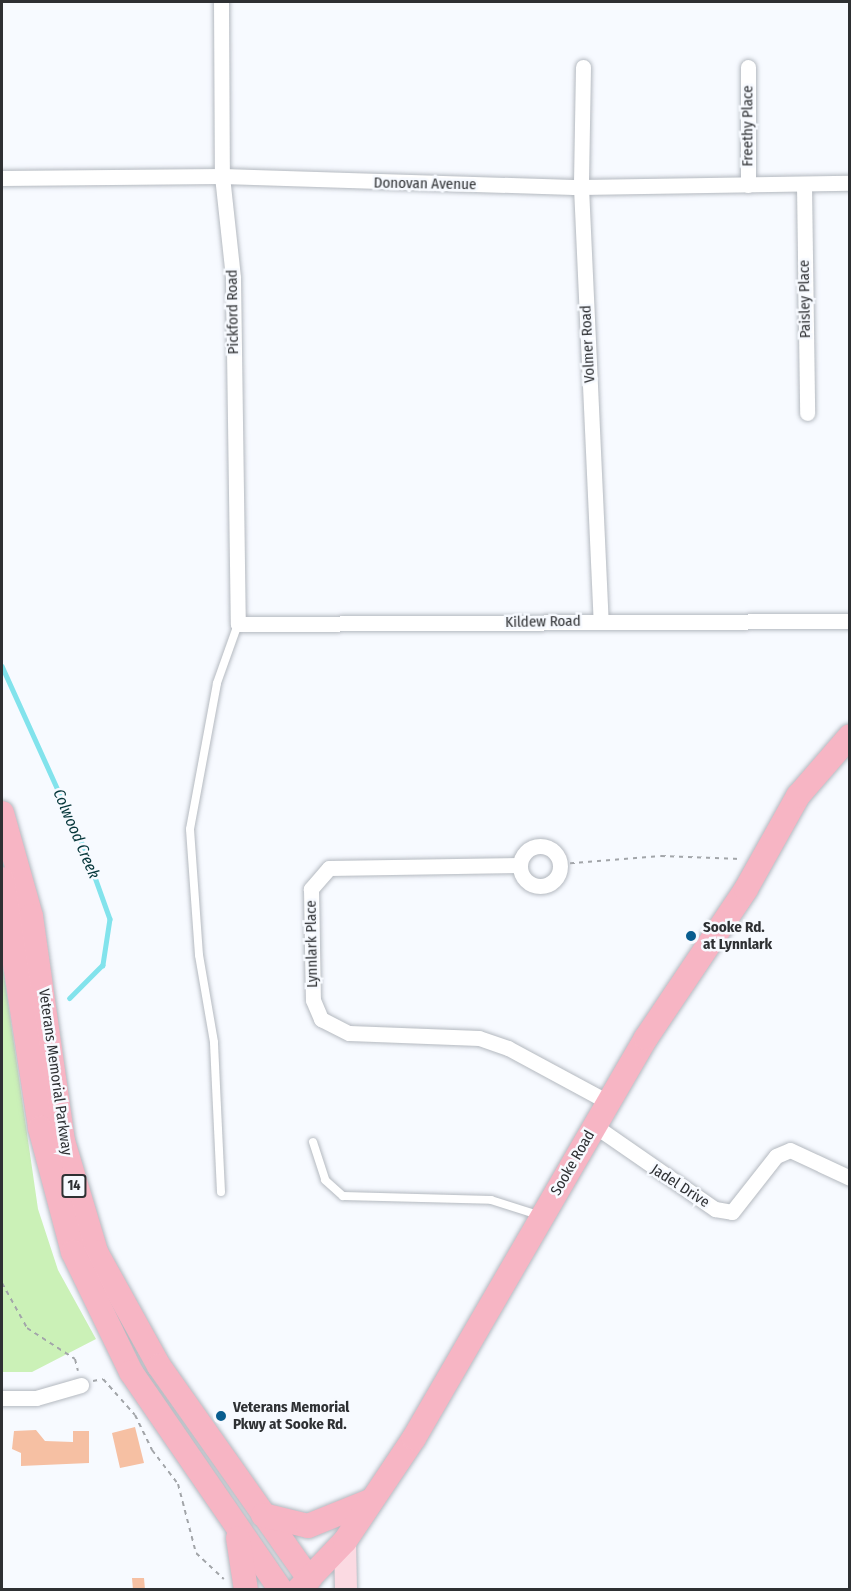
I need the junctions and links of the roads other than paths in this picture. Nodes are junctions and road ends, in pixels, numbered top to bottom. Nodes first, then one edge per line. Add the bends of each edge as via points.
1 (220, 2) edge
2 (748, 66) dead end
3 (583, 68) dead end
4 (222, 176) junction
5 (2, 178) edge
6 (849, 183) edge
7 (748, 185) junction
8 (804, 185) junction
9 (581, 187) junction
10 (807, 413) dead end
11 (601, 621) junction
12 (849, 621) edge
13 (237, 624) junction
14 (849, 736) edge
15 (2, 813) edge
16 (519, 866) junction
17 (2, 879) edge
18 (608, 1102) junction
19 (595, 1126) junction
20 (313, 1142) dead end
21 (849, 1178) edge
22 (221, 1192) dead end
23 (542, 1216) junction
24 (81, 1385) road end
25 (2, 1398) edge
26 (373, 1499) junction
27 (225, 1509) junction
28 (263, 1515) junction
29 (345, 1541) junction
30 (308, 1586) edge
31 (246, 1590) edge
32 (281, 1590) edge
33 (346, 1590) edge

1 - 4 street, Pickford Road
2 - 7 street, Freethy Place
3 - 9 street, Volmer Road
4 - 5 street, Donovan Avenue
4 - 9 street, Donovan Avenue
4 - 13 street, Pickford Road via 233,278
6 - 8 street, Donovan Avenue
7 - 8 street, Donovan Avenue
7 - 9 street, Donovan Avenue
8 - 10 street, Paisley Place
9 - 11 street, Volmer Road
11 - 12 street, Kildew Road
11 - 13 street, Kildew Road
13 - 22 lane via 217,683 190,829 199,955 214,1042
14 - 18 main road, Sooke Road via 798,796 762,860
15 - 28 main road, Veterans Memorial Parkway / 14 via 31,916 63,1141 83,1217 138,1332
16 - 16 street via 535,846 552,849 561,864 554,881 536,886 528,882
16 - 18 street, Lynnlark Place via 329,868 311,890 313,1000 321,1019 334,1028 479,1038 508,1048
17 - 27 main road, Veterans Memorial Parkway / 14 via 48,1166 73,1252 131,1372
18 - 19 main road, Sooke Road
19 - 21 street, Jadel Drive via 715,1209 732,1212 777,1156 790,1150
19 - 23 main road, Sooke Road
20 - 23 lane via 325,1180 343,1196 491,1200
23 - 26 main road, Sooke Road
24 - 25 street via 36,1398
26 - 28 main road via 308,1526
26 - 29 main road, Sooke Road
27 - 31 main road via 243,1553
27 - 32 main road, Veterans Memorial Parkway / 14
28 - 30 main road, Veterans Memorial Parkway / 14
29 - 30 main road, Sooke Road
29 - 33 main road

